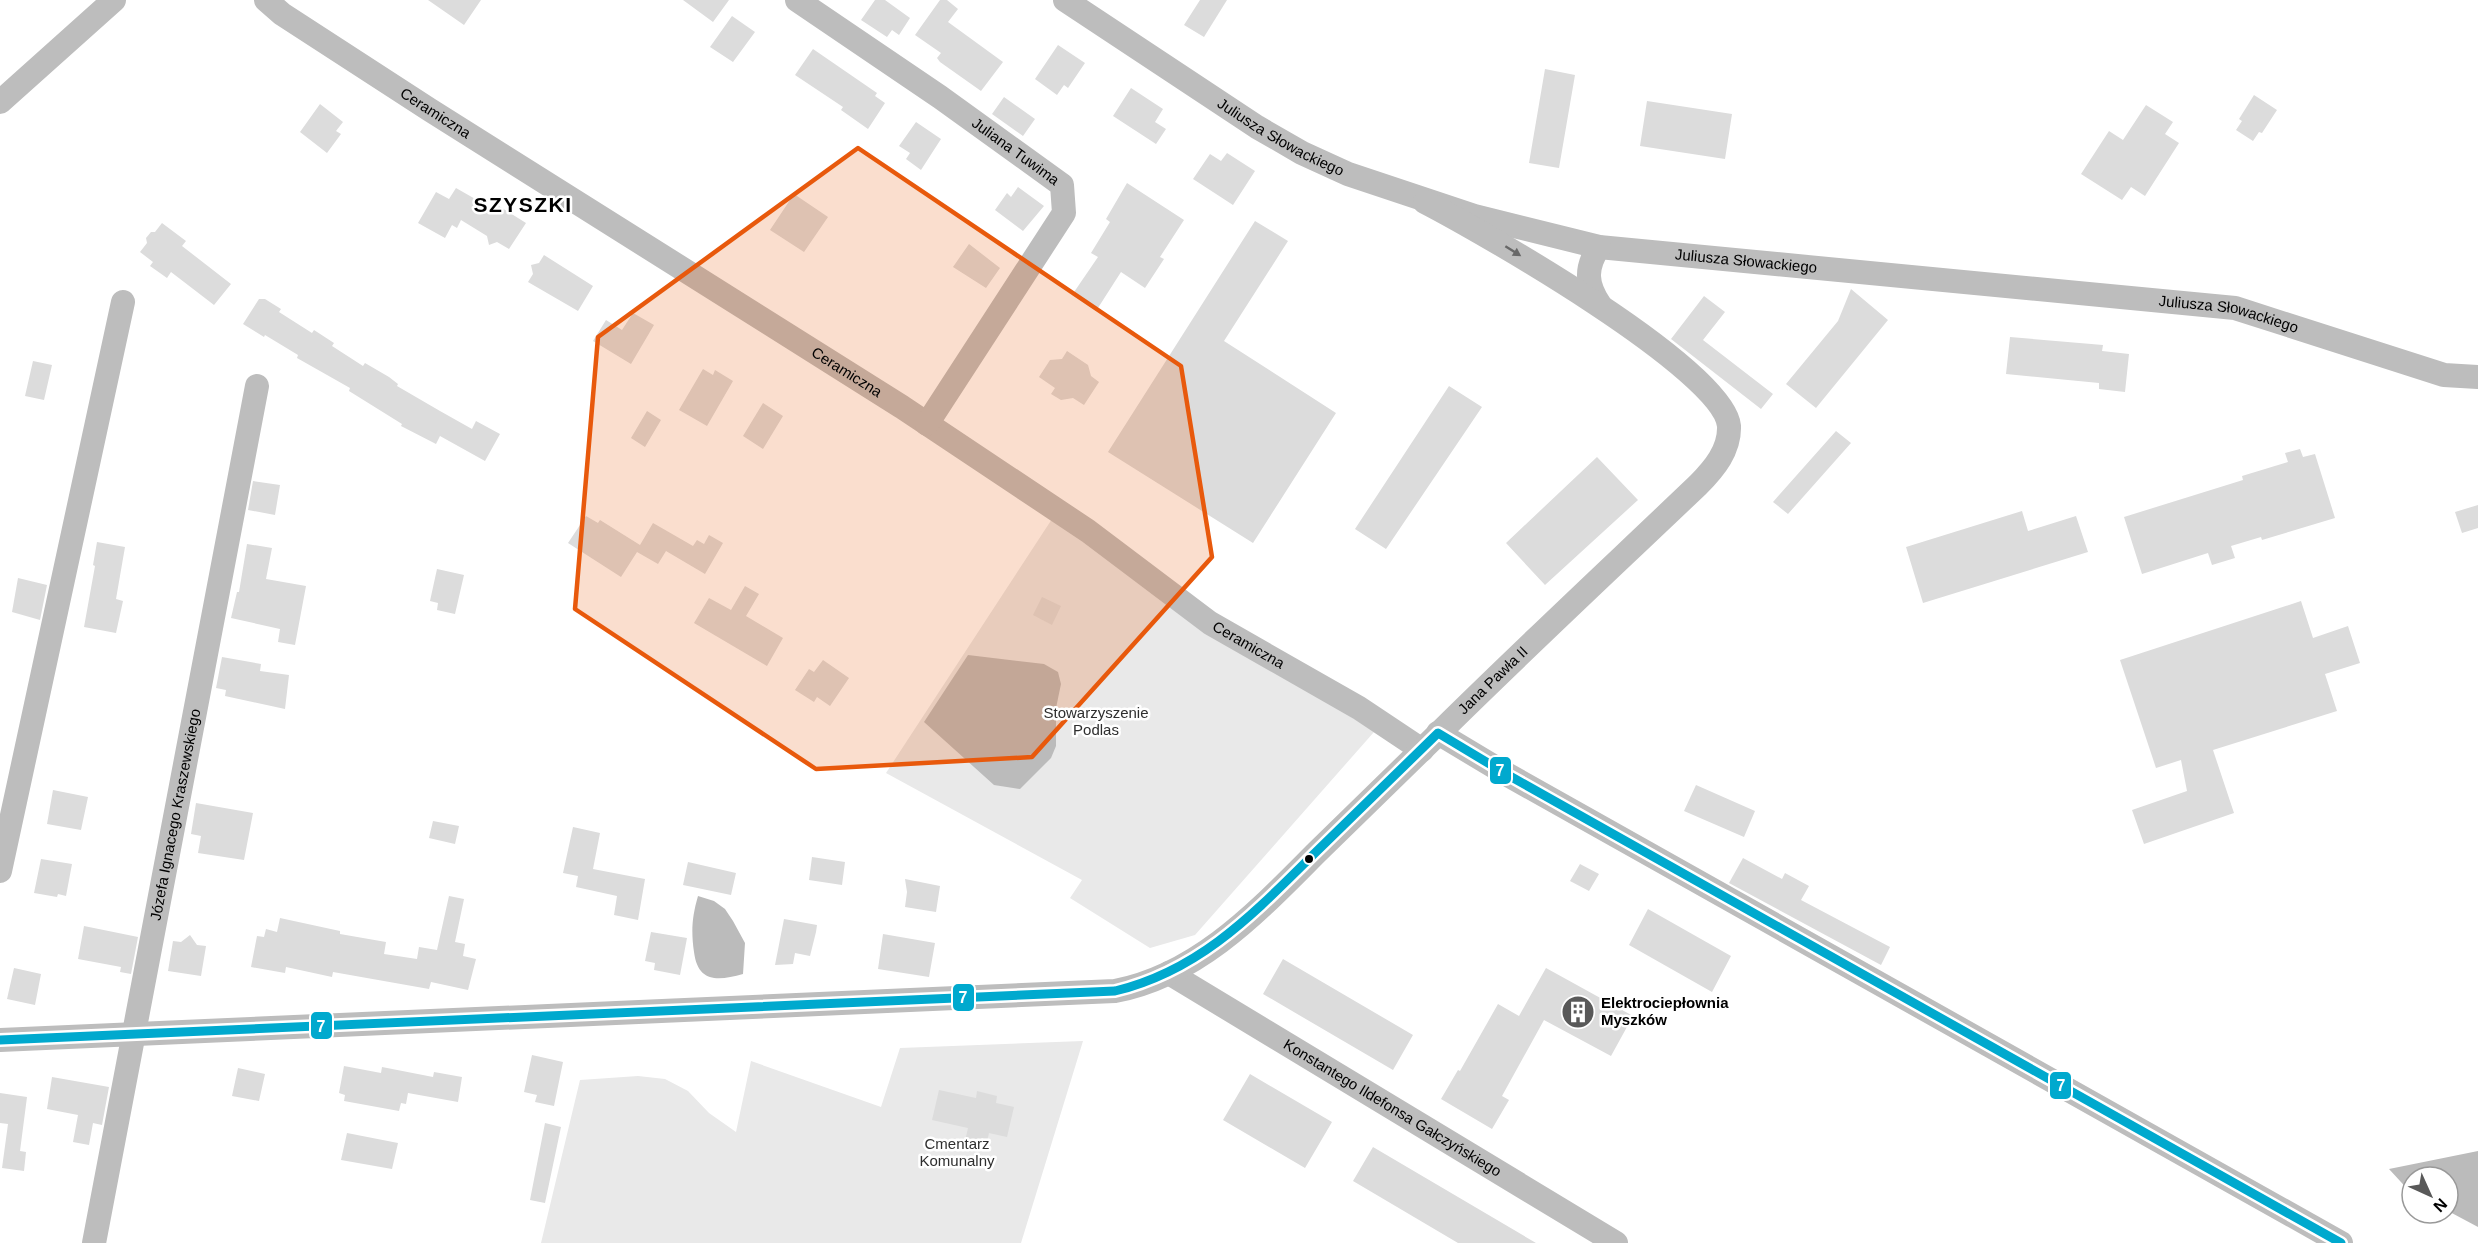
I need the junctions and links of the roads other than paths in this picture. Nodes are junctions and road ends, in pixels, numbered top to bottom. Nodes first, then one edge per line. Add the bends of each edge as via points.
1 (114, 0) edge
2 (266, 0) edge
3 (797, 0) edge
4 (1065, 0) edge
5 (0, 102) edge
6 (1425, 202) junction
7 (1599, 247) junction
8 (123, 302) dead end
9 (1600, 305) junction
10 (2478, 377) edge
11 (257, 386) dead end
12 (927, 424) junction
13 (1430, 741) junction
14 (0, 871) edge
15 (1169, 974) junction
16 (132, 1034) junction
17 (0, 1040) edge
18 (94, 1243) edge
19 (1617, 1243) edge
20 (2341, 1243) edge

1 - 5 street
2 - 12 street, Ceramiczna via 430,111
3 - 12 street, Juliana Tuwima via 1062,185 1064,213
4 - 6 street, Juliusza Słowackiego via 1302,153
6 - 7 street, Juliusza Słowackiego
6 -> 9 street, Jana Pawła II via 1489,236
7 - 9 street, Jana Pawła II via 1587,275
7 - 10 street, Juliusza Słowackiego via 2235,308 2444,375
8 - 14 street
9 - 13 street, Jana Pawła II via 1680,366 1720,404 1729,425 1722,456 1698,485
11 - 16 street, Józefa Ignacego Kraszewskiego
12 - 13 street, Ceramiczna via 1088,531 1210,623 1359,708
13 - 15 street, Jana Pawła II via 1239,927
13 - 20 street, Ceramiczna via 1508,776
15 - 16 street, Jana Pawła II via 1115,991
15 - 19 street, Konstantego Ildefonsa Gałczyńskiego
16 - 17 street, Jana Pawła II
16 - 18 street, Józefa Ignacego Kraszewskiego

